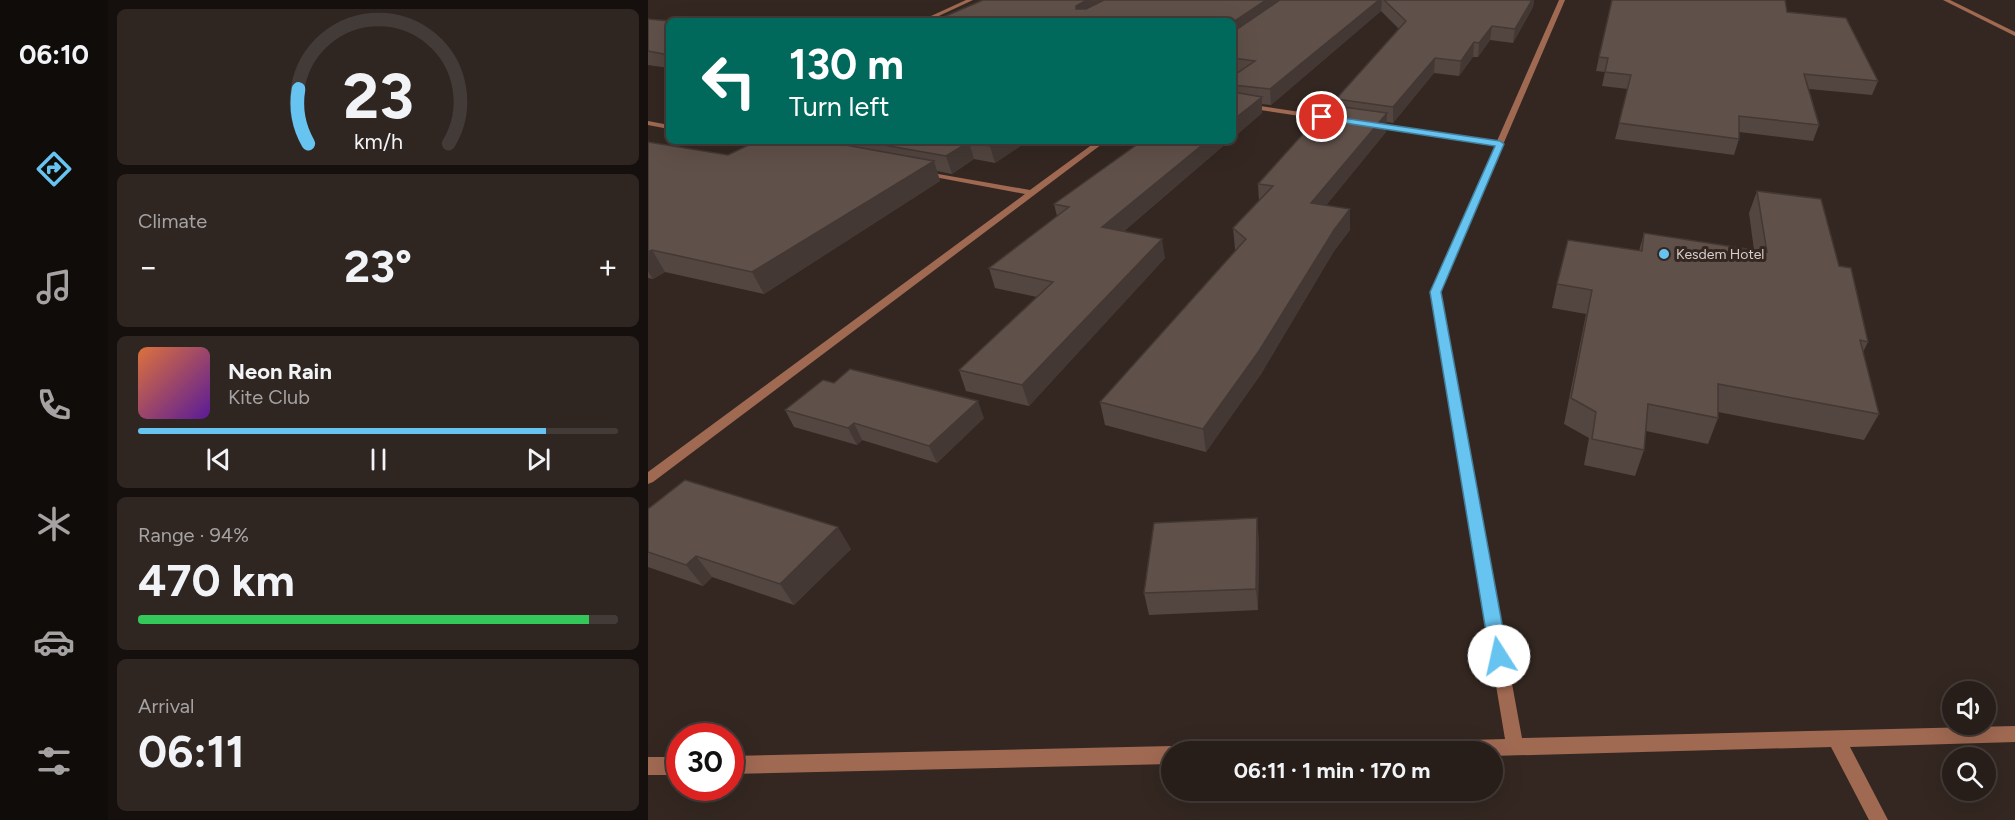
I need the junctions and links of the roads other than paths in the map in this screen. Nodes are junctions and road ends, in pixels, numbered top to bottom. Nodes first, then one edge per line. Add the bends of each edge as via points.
1 (970, 0) edge
2 (1562, 0) edge
3 (1946, 0) edge
4 (931, 18) edge
5 (2015, 34) edge
6 (1236, 104) edge
7 (1337, 120) edge
8 (648, 123) edge
9 (1361, 123) edge
10 (666, 126) edge
11 (765, 144) edge
12 (1098, 144) edge
13 (1500, 144) junction
14 (782, 147) edge
15 (919, 172) edge
16 (1032, 193) junction
17 (648, 479) edge
18 (2015, 734) edge
19 (1837, 740) junction
20 (1503, 747) edge
21 (1515, 747) junction
22 (1161, 755) edge
23 (744, 765) edge
24 (648, 766) edge
25 (666, 766) edge
26 (1879, 820) edge

1 - 4 street
2 - 13 street
3 - 5 street
6 - 7 street
8 - 10 street
9 - 13 street
11 - 14 street
12 - 16 street
13 - 21 street via 1436,292
15 - 16 street
16 - 17 street
18 - 19 street
19 - 21 street
19 - 26 street
20 - 21 street
22 - 23 street
24 - 25 street

